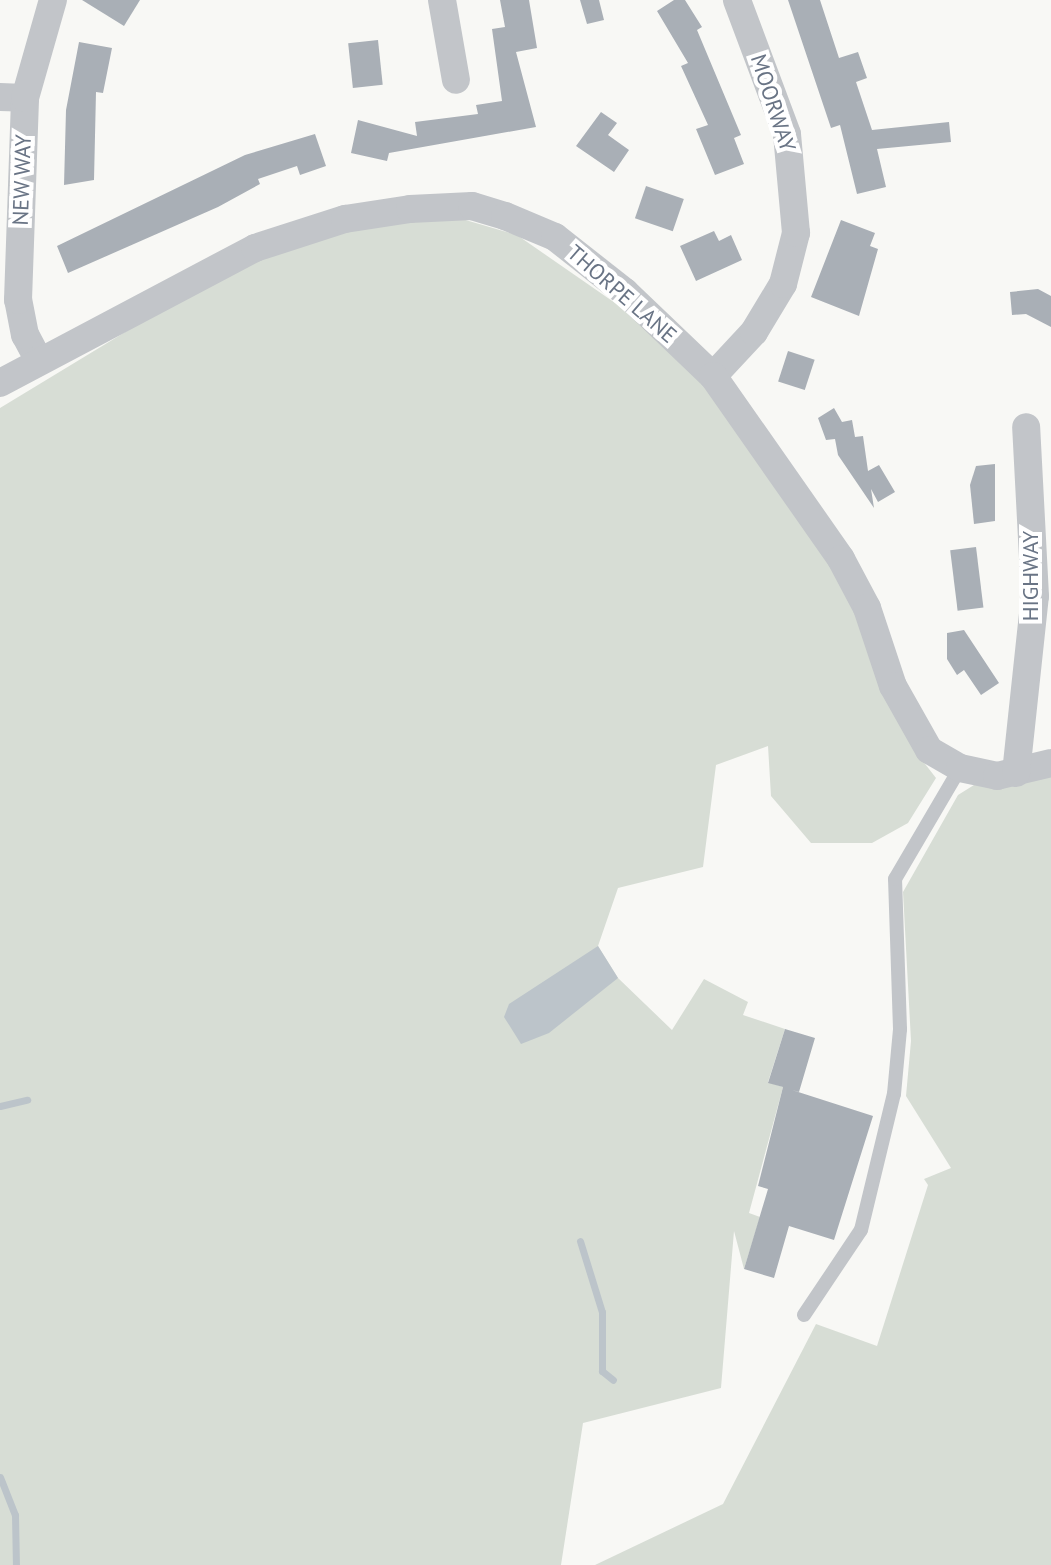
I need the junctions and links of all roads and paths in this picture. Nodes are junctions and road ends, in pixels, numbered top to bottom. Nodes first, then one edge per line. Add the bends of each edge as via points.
1 (53, 0) edge
2 (442, 0) edge
3 (737, 0) edge
4 (456, 80) dead end
5 (13, 98) edge
6 (38, 359) junction
7 (713, 376) junction
8 (0, 383) edge
9 (1026, 427) dead end
10 (1051, 763) edge
11 (960, 768) junction
12 (1016, 773) junction
13 (804, 1315) dead end

1 - 5 street, NEW WAY
2 - 4 street
3 - 7 street, MOORWAY via 787,134 796,233 783,284 754,332
5 - 6 street, NEW WAY via 18,300
6 - 7 street, THORPE LANE via 255,248 345,219 472,206 555,237 625,292
6 - 8 street, THORPE LANE
7 - 11 street, THORPE LANE via 841,559 867,608 913,727 929,750
9 - 12 street, HIGHWAY via 1035,596
10 - 12 street, THORPE LANE
11 - 12 street, THORPE LANE
11 - 13 lane via 895,879 900,1029 894,1094 861,1230

